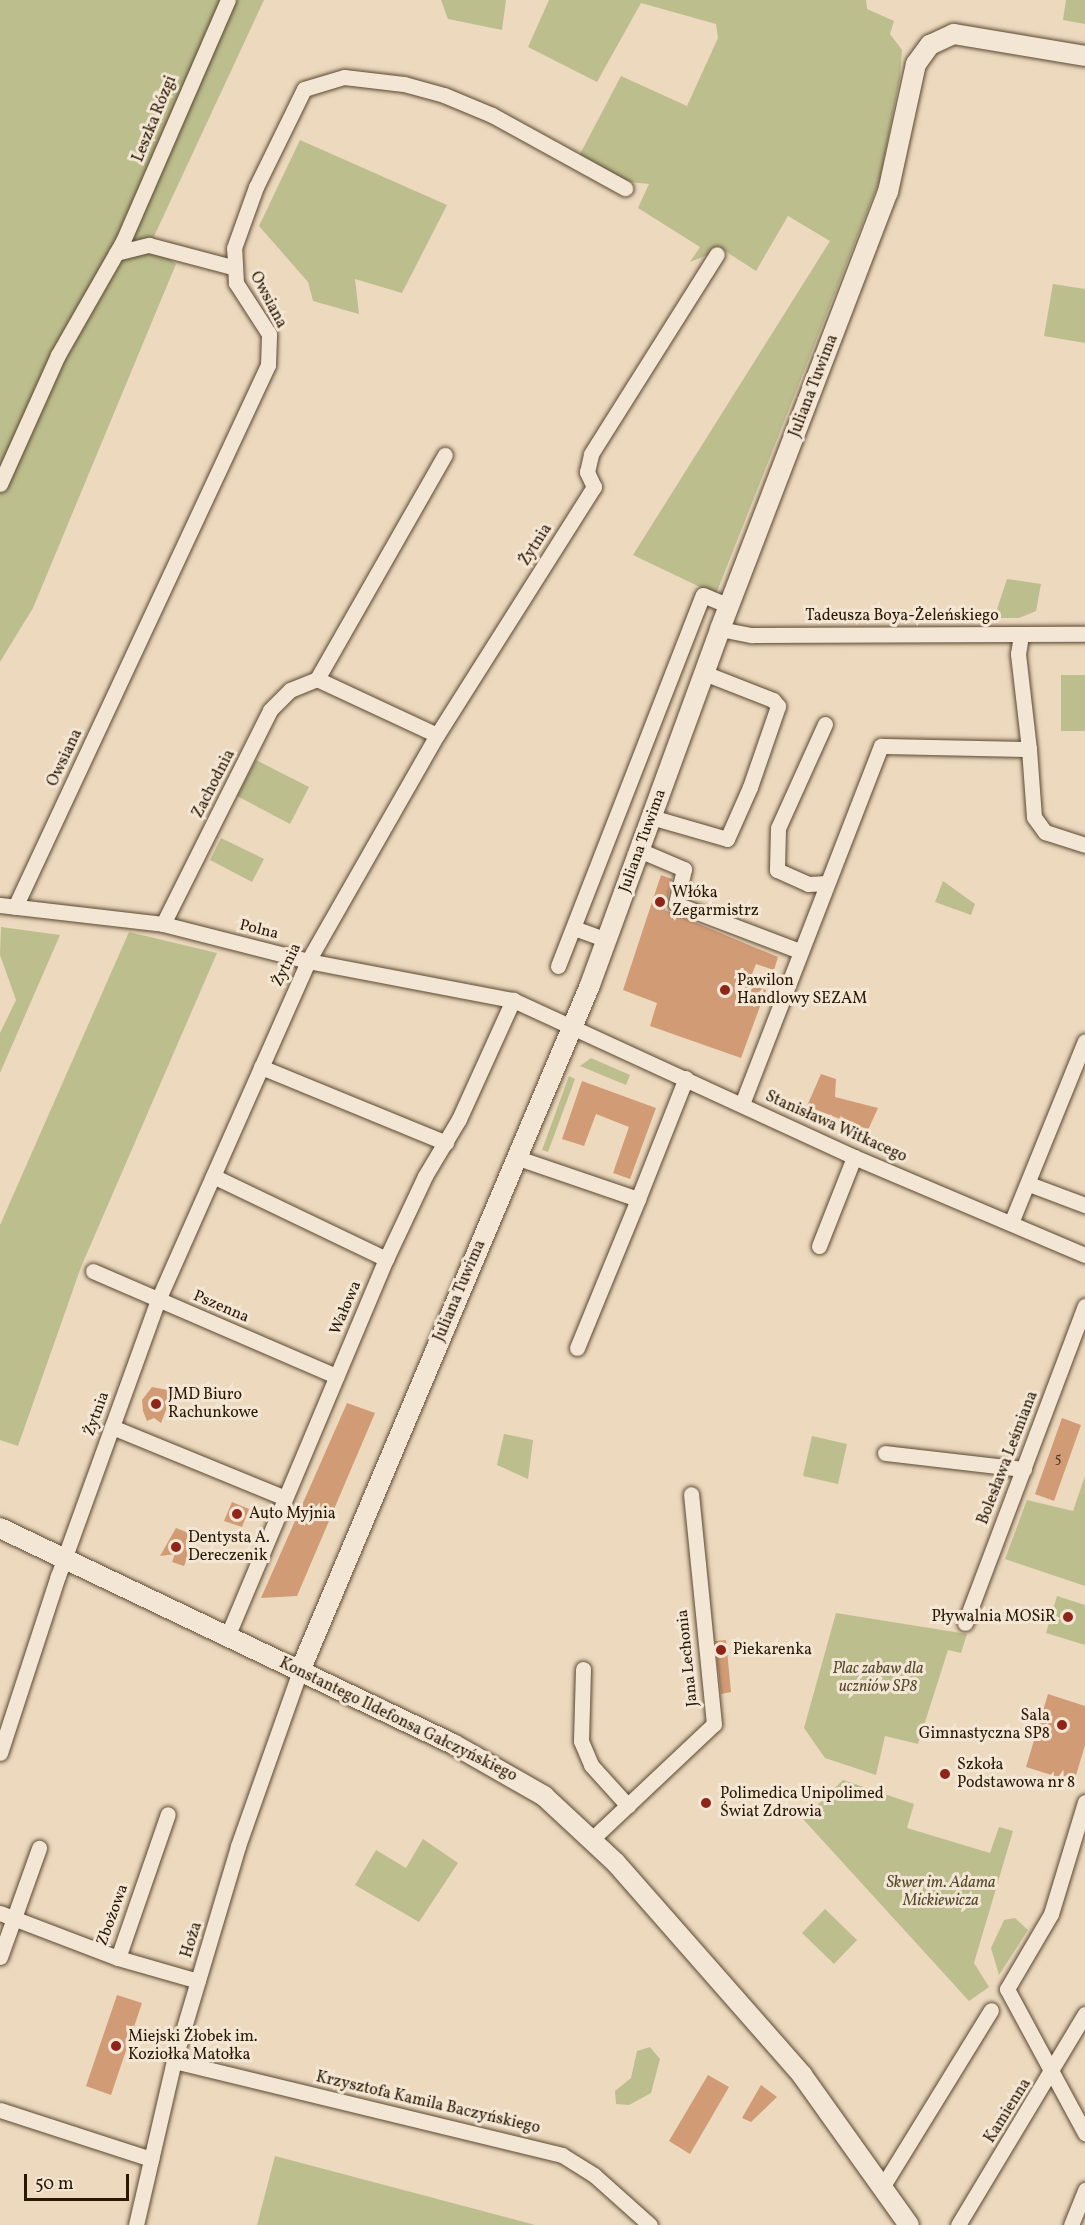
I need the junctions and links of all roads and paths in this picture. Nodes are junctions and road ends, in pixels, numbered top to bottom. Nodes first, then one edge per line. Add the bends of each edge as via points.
1 (228, 0) edge
2 (1085, 56) edge
3 (625, 188) dead end
4 (116, 253) junction
5 (717, 254) dead end
6 (232, 267) junction
7 (445, 455) dead end
8 (0, 484) edge
9 (729, 606) junction
10 (720, 630) junction
11 (1021, 634) junction
12 (1085, 634) edge
13 (704, 674) junction
14 (317, 679) junction
15 (825, 724) dead end
16 (437, 735) junction
17 (1029, 748) junction
18 (651, 817) junction
19 (1085, 845) edge
20 (639, 850) junction
21 (827, 883) junction
22 (7, 906) edge
23 (164, 924) junction
24 (574, 928) junction
25 (607, 940) junction
26 (800, 951) junction
27 (308, 961) junction
28 (558, 966) dead end
29 (513, 1000) junction
30 (573, 1028) junction
31 (1085, 1041) edge
32 (261, 1067) junction
33 (686, 1078) junction
34 (742, 1104) junction
35 (446, 1143) junction
36 (854, 1157) junction
37 (518, 1158) junction
38 (213, 1176) junction
39 (1029, 1184) junction
40 (638, 1199) junction
41 (1085, 1205) edge
42 (1011, 1222) junction
43 (819, 1246) dead end
44 (1085, 1255) edge
45 (386, 1259) junction
46 (93, 1271) dead end
47 (158, 1300) junction
48 (1085, 1306) edge
49 (578, 1348) dead end
50 (336, 1376) junction
51 (112, 1427) junction
52 (885, 1453) dead end
53 (1024, 1469) junction
54 (690, 1494) dead end
55 (283, 1497) junction
56 (0, 1528) edge
57 (64, 1558) junction
58 (965, 1623) dead end
59 (227, 1637) junction
60 (583, 1669) dead end
61 (300, 1671) junction
62 (0, 1753) edge
63 (1085, 1802) edge
64 (628, 1806) junction
65 (168, 1814) dead end
66 (592, 1838) junction
67 (39, 1848) dead end
68 (7, 1915) edge
69 (0, 1957) edge
70 (118, 1958) junction
71 (198, 1981) junction
72 (991, 2010) dead end
73 (1085, 2014) edge
74 (174, 2061) junction
75 (1053, 2074) junction
76 (0, 2110) edge
77 (1085, 2133) edge
78 (151, 2159) junction
79 (884, 2184) junction
80 (1085, 2190) edge
81 (136, 2225) edge
82 (650, 2225) edge
83 (909, 2225) edge
84 (958, 2225) edge
85 (1071, 2225) edge

1 - 4 street, Leszka Rózgi
2 - 9 street, Juliana Tuwima via 977,36 942,38 916,64 888,192
3 - 6 street, Owsiana via 492,115 444,95 404,84 344,77 304,89 256,187 234,248
4 - 6 street via 149,245
4 - 8 street, Leszka Rózgi via 58,355
5 - 16 street, Żytnia via 591,454 587,472 594,487
6 - 22 street, Owsiana via 236,283 269,334 268,365
7 - 14 street
9 - 10 street, Juliana Tuwima
9 - 24 street via 703,595
10 - 11 street, Tadeusza Boya-Żeleńskiego via 752,635
10 - 13 street, Juliana Tuwima
11 - 12 street, Tadeusza Boya-Żeleńskiego
11 - 17 street via 1017,654
13 - 18 street, Juliana Tuwima
13 - 18 street via 773,700 778,706 739,817 727,839
14 - 16 street
14 - 23 street, Zachodnia via 291,690 270,710
15 - 21 street via 778,828 777,870 808,884
16 - 27 street, Żytnia
17 - 19 street via 1034,818 1045,832
17 - 21 street via 881,746
18 - 20 street, Juliana Tuwima
20 - 25 street, Juliana Tuwima
20 - 26 street via 684,869 676,904
21 - 26 street
22 - 23 street, Polna
23 - 27 street, Polna
24 - 25 street
24 - 28 street
25 - 30 street, Juliana Tuwima
26 - 34 street
27 - 29 street, Polna
27 - 32 street, Żytnia
29 - 30 street, Polna
29 - 35 street, Wałowa
30 - 33 street, Stanisława Witkacego
30 - 37 street, Juliana Tuwima
31 - 39 street
32 - 35 street
32 - 38 street, Żytnia
33 - 34 street, Stanisława Witkacego
33 - 40 street
34 - 36 street, Stanisława Witkacego
35 - 45 street, Wałowa via 425,1176
36 - 42 street, Stanisława Witkacego
36 - 43 street
37 - 40 street
37 - 61 street, Juliana Tuwima
38 - 45 street
38 - 47 street, Żytnia
39 - 41 street
39 - 42 street
40 - 49 street
42 - 44 street, Stanisława Witkacego
45 - 50 street, Wałowa
46 - 47 street, Pszenna
47 - 50 street, Pszenna
47 - 51 street, Żytnia
48 - 53 street, Bolesława Leśmiana
50 - 55 street, Wałowa
51 - 55 street
51 - 57 street, Żytnia
52 - 53 street
53 - 58 street, Bolesława Leśmiana
54 - 64 street, Jana Lechonia via 714,1724
55 - 59 street, Wałowa
56 - 57 street, Konstantego Ildefonsa Gałczyńskiego
57 - 59 street, Konstantego Ildefonsa Gałczyńskiego
57 - 62 street, Żytnia
59 - 61 street, Konstantego Ildefonsa Gałczyńskiego
60 - 64 street via 581,1741 591,1765
61 - 66 street, Konstantego Ildefonsa Gałczyńskiego via 507,1772 544,1796
61 - 71 street, Hoża via 261,1773
63 - 75 street via 1051,1914 1007,1989
64 - 66 street, Jana Lechonia
65 - 70 street, Zbożowa
66 - 79 street, Konstantego Ildefonsa Gałczyńskiego via 802,2075
67 - 68 street
68 - 69 street
68 - 70 street, Zbożowa
70 - 71 street
71 - 74 street, Hoża
72 - 79 street
73 - 75 street, Kamienna
74 - 78 street, Hoża
74 - 82 street, Krzysztofa Kamila Baczyńskiego via 562,2155 594,2175
75 - 77 street
75 - 84 street, Kamienna
76 - 78 street
78 - 81 street, Hoża
79 - 83 street, Konstantego Ildefonsa Gałczyńskiego
80 - 85 street

